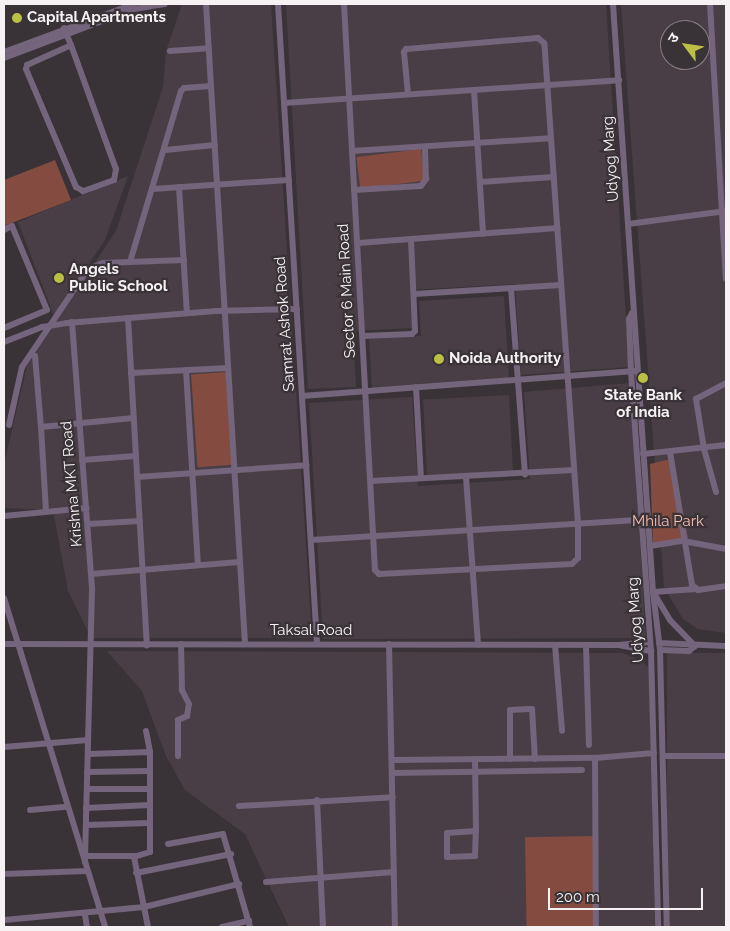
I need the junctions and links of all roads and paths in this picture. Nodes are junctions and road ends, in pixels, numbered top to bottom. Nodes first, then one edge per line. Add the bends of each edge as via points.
1 (134, 4) edge
2 (165, 4) edge
3 (206, 4) edge
4 (278, 4) edge
5 (344, 4) edge
6 (613, 4) edge
7 (710, 4) edge
8 (124, 8) edge
9 (66, 31) junction
10 (71, 45) junction
11 (209, 48) junction
12 (170, 51) dead end
13 (4, 52) edge
14 (4, 58) edge
15 (619, 80) junction
16 (547, 85) junction
17 (211, 86) junction
18 (474, 90) junction
19 (408, 94) junction
20 (350, 98) junction
21 (284, 103) junction
22 (551, 138) junction
23 (478, 144) junction
24 (215, 145) junction
25 (425, 147) junction
26 (165, 150) junction
27 (352, 151) junction
28 (554, 177) junction
29 (289, 180) junction
30 (480, 182) junction
31 (217, 184) junction
32 (179, 187) junction
33 (152, 189) junction
34 (354, 190) junction
35 (724, 212) edge
36 (628, 224) junction
37 (557, 228) junction
38 (4, 230) edge
39 (483, 234) junction
40 (411, 239) junction
41 (358, 243) junction
42 (184, 260) junction
43 (130, 262) junction
44 (726, 280) edge
45 (561, 285) junction
46 (511, 288) junction
47 (414, 294) junction
48 (297, 309) junction
49 (225, 311) junction
50 (187, 313) junction
51 (128, 318) junction
52 (72, 322) junction
53 (50, 325) junction
54 (4, 328) edge
55 (363, 336) junction
56 (4, 342) edge
57 (35, 356) dead end
58 (228, 368) junction
59 (186, 370) junction
60 (634, 371) junction
61 (131, 373) junction
62 (568, 376) junction
63 (518, 380) junction
64 (726, 383) edge
65 (416, 387) junction
66 (366, 391) junction
67 (302, 396) junction
68 (134, 418) junction
69 (80, 423) junction
70 (9, 425) dead end
71 (41, 426) junction
72 (726, 445) edge
73 (704, 449) junction
74 (670, 452) junction
75 (643, 454) junction
76 (136, 456) junction
77 (82, 460) junction
78 (306, 465) junction
79 (234, 470) junction
80 (574, 470) junction
81 (192, 473) junction
82 (525, 474) junction
83 (137, 477) junction
84 (466, 477) junction
85 (421, 478) junction
86 (371, 480) junction
87 (716, 492) dead end
88 (87, 508) junction
89 (46, 511) junction
90 (4, 516) edge
91 (140, 520) junction
92 (641, 520) junction
93 (88, 524) junction
94 (578, 524) junction
95 (470, 530) junction
96 (374, 536) junction
97 (311, 540) junction
98 (683, 541) junction
99 (650, 546) junction
100 (726, 549) edge
101 (240, 562) junction
102 (198, 565) junction
103 (143, 569) junction
104 (472, 569) junction
105 (92, 574) junction
106 (726, 586) edge
107 (696, 589) junction
108 (653, 592) junction
109 (4, 598) edge
110 (650, 642) junction
111 (659, 643) junction
112 (4, 644) edge
113 (18, 644) junction
114 (91, 644) junction
115 (180, 644) junction
116 (245, 644) junction
117 (318, 644) junction
118 (390, 644) junction
119 (478, 644) junction
120 (147, 645) junction
121 (554, 645) junction
122 (586, 645) junction
123 (619, 645) junction
124 (695, 646) junction
125 (726, 646) edge
126 (628, 649) junction
127 (660, 650) junction
128 (651, 651) junction
129 (652, 668) junction
130 (146, 731) dead end
131 (562, 731) dead end
132 (88, 740) junction
133 (46, 742) junction
134 (589, 745) dead end
135 (4, 747) edge
136 (150, 752) junction
137 (654, 753) junction
138 (88, 754) junction
139 (178, 756) dead end
140 (665, 756) junction
141 (726, 756) edge
142 (595, 758) junction
143 (475, 759) junction
144 (510, 759) junction
145 (535, 759) junction
146 (392, 760) junction
147 (582, 770) dead end
148 (150, 771) junction
149 (474, 771) junction
150 (87, 772) junction
151 (392, 772) junction
152 (87, 789) junction
153 (150, 789) junction
154 (392, 797) junction
155 (317, 800) junction
156 (150, 805) junction
157 (239, 806) dead end
158 (67, 807) junction
159 (86, 808) junction
160 (30, 810) dead end
161 (149, 823) junction
162 (86, 825) junction
163 (476, 832) junction
164 (168, 844) dead end
165 (232, 854) junction
166 (135, 856) junction
167 (85, 859) junction
168 (88, 871) junction
169 (394, 872) junction
170 (136, 873) junction
171 (4, 874) edge
172 (320, 877) junction
173 (266, 882) dead end
174 (239, 884) junction
175 (144, 907) junction
176 (101, 912) junction
177 (85, 915) junction
178 (4, 920) edge
179 (249, 924) edge
180 (87, 927) edge
181 (105, 927) edge
182 (148, 927) edge
183 (222, 927) edge
184 (323, 927) edge
185 (395, 927) edge
186 (596, 927) edge
187 (658, 927) edge
188 (667, 927) edge

1 - 8 street
2 - 8 street
3 - 11 street
4 - 21 street, Samrat Ashok Road
5 - 20 street, Sector 6 Main Road
6 - 15 street, Udyog Marg
7 - 35 street
8 - 9 street
9 - 10 street
9 - 13 street
9 - 14 street
10 - 10 street via 116,169 114,180 83,191 76,187 26,69 27,65
11 - 12 street
11 - 17 street
15 - 16 street
15 - 36 street, Udyog Marg
16 - 18 street
16 - 19 street via 544,43 538,38 406,49
16 - 22 street
17 - 24 street
17 - 26 street via 182,89
18 - 19 street
18 - 23 street
19 - 20 street
20 - 21 street
20 - 27 street, Sector 6 Main Road
21 - 29 street, Samrat Ashok Road
22 - 23 street
22 - 28 street
23 - 25 street
23 - 30 street
24 - 26 street
24 - 31 street
25 - 27 street
25 - 34 street via 426,179 421,186
26 - 33 street
27 - 34 street, Sector 6 Main Road
28 - 30 street
28 - 37 street
29 - 31 street
29 - 48 street, Samrat Ashok Road
30 - 39 street
31 - 32 street
31 - 49 street
32 - 33 street
32 - 42 street
33 - 43 street
34 - 41 street, Sector 6 Main Road
35 - 36 street
35 - 44 street
36 - 60 street, Udyog Marg
37 - 39 street
37 - 45 street
38 - 54 street via 12,226 47,310
39 - 40 street
40 - 41 street
40 - 47 street
41 - 55 street, Sector 6 Main Road
42 - 43 street
42 - 50 street
43 - 53 street via 104,263 88,269
45 - 46 street
45 - 62 street
46 - 47 street
46 - 63 street
47 - 55 street via 414,332
48 - 49 street
48 - 67 street, Samrat Ashok Road
49 - 50 street
49 - 58 street
50 - 51 street
51 - 52 street
51 - 61 street
52 - 53 street
52 - 69 street, Krishna MKT Road
53 - 56 street
53 - 70 street via 22,366
55 - 66 street, Sector 6 Main Road
57 - 71 street
58 - 59 street
58 - 79 street
59 - 61 street
59 - 81 street
60 - 62 street
60 - 75 street, Udyog Marg
60 - 92 street, Udyog Marg
61 - 68 street
62 - 63 street
62 - 80 street
63 - 65 street
63 - 82 street
64 - 73 street via 696,399
65 - 66 street
65 - 85 street
66 - 67 street
66 - 86 street, Sector 6 Main Road
67 - 78 street, Samrat Ashok Road
68 - 69 street
68 - 76 street
69 - 71 street
69 - 77 street, Krishna MKT Road
71 - 89 street
72 - 73 street
73 - 74 street
73 - 87 street
74 - 75 street
74 - 98 street
75 - 99 street, Udyog Marg
76 - 77 street
76 - 83 street
77 - 88 street, Krishna MKT Road
78 - 79 street
78 - 97 street, Samrat Ashok Road
79 - 81 street
79 - 101 street
80 - 82 street
80 - 94 street
81 - 83 street
81 - 102 street
82 - 84 street
83 - 91 street
84 - 85 street
84 - 95 street
85 - 86 street
86 - 96 street, Sector 6 Main Road
88 - 89 street
88 - 93 street, Krishna MKT Road
89 - 90 street
91 - 93 street
91 - 103 street
92 - 94 street
92 - 110 street, Udyog Marg
93 - 105 street, Krishna MKT Road
94 - 95 street
94 - 104 street via 578,558 572,564
95 - 96 street
95 - 104 street
96 - 97 street
96 - 104 street, Sector 6 Main Road via 375,570 379,574
97 - 117 street, Samrat Ashok Road
98 - 99 street
98 - 100 street
98 - 107 street via 692,585
99 - 108 street, Udyog Marg
101 - 102 street
101 - 116 street
102 - 103 street
103 - 105 street
103 - 120 street
104 - 119 street
105 - 114 street, Krishna MKT Road
106 - 107 street
107 - 108 street
108 - 111 street, Udyog Marg
108 - 124 street via 670,620
109 - 113 street
110 - 123 street, Taksal Road
110 - 128 street, Udyog Marg
111 - 124 street
111 - 127 street, Udyog Marg
112 - 113 street, Taksal Road
113 - 114 street, Taksal Road
113 - 133 street
114 - 120 street, Taksal Road
114 - 132 street, Krishna MKT Road
115 - 116 street, Taksal Road
115 - 120 street, Taksal Road
115 - 139 street via 182,690 188,704 187,716 178,720
116 - 117 street, Taksal Road
117 - 118 street, Taksal Road
118 - 119 street, Taksal Road
118 - 146 street
119 - 121 street, Taksal Road
121 - 122 street, Taksal Road
121 - 131 street
122 - 123 street, Taksal Road
122 - 134 street
123 - 126 street, Taksal Road
124 - 125 street
124 - 127 street via 689,651
126 - 128 street, Taksal Road
126 - 129 street via 644,656
127 - 140 street, Udyog Marg
128 - 129 street, Udyog Marg
129 - 137 street, Udyog Marg
130 - 136 street
132 - 133 street
132 - 138 street, Krishna MKT Road
133 - 135 street
133 - 158 street
136 - 138 street
136 - 148 street
137 - 142 street
137 - 187 street, Udyog Marg
138 - 150 street, Krishna MKT Road
140 - 141 street
140 - 188 street, Udyog Marg
142 - 145 street
142 - 186 street
143 - 144 street
143 - 146 street
143 - 149 street
144 - 145 street
144 - 145 street via 510,710 528,709 532,710
146 - 151 street
147 - 149 street
148 - 150 street
148 - 153 street
149 - 151 street
149 - 163 street
150 - 152 street, Krishna MKT Road
151 - 154 street
152 - 153 street
152 - 159 street, Krishna MKT Road
153 - 156 street
154 - 155 street
154 - 169 street
155 - 157 street
155 - 172 street
156 - 159 street
156 - 161 street
158 - 160 street
158 - 167 street
159 - 162 street, Krishna MKT Road
161 - 162 street
161 - 166 street via 150,852
162 - 167 street, Krishna MKT Road
163 - 163 street via 447,833 447,856 475,856
164 - 165 street via 222,833
165 - 170 street
165 - 174 street
166 - 167 street
166 - 170 street
167 - 168 street
168 - 171 street
168 - 176 street
169 - 172 street
169 - 185 street
170 - 175 street
172 - 173 street
172 - 184 street
174 - 175 street
174 - 179 street
175 - 176 street
175 - 182 street
176 - 177 street
176 - 181 street
177 - 178 street
177 - 180 street
179 - 183 street

